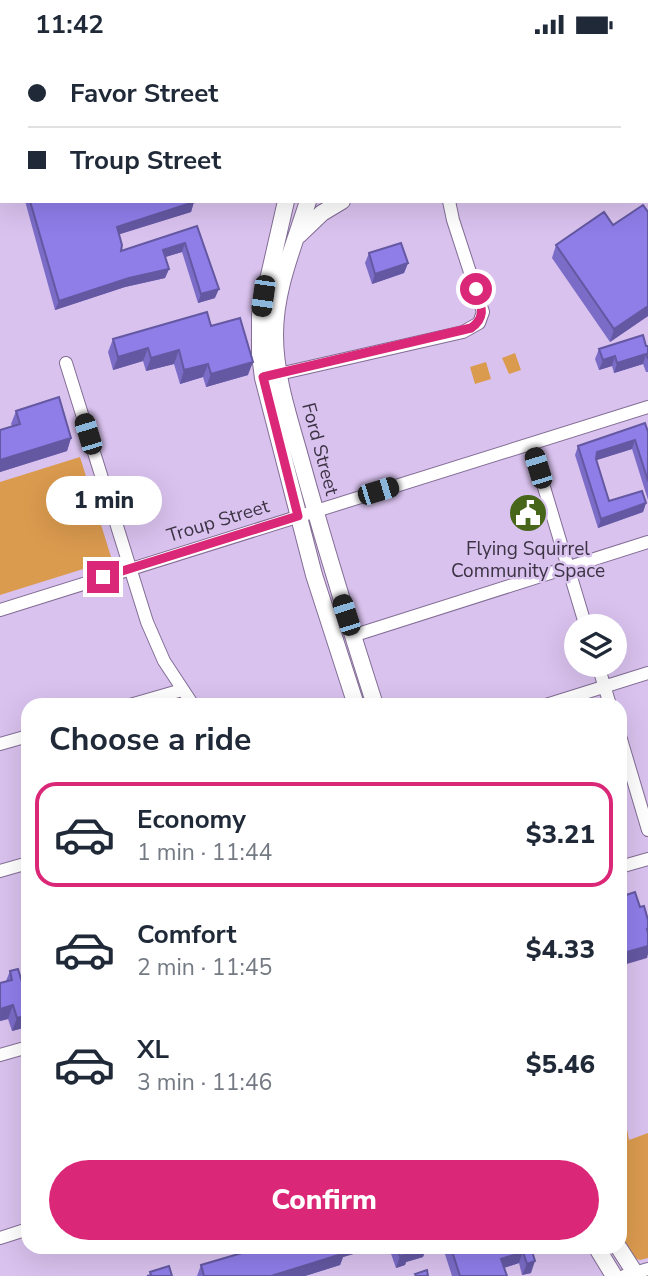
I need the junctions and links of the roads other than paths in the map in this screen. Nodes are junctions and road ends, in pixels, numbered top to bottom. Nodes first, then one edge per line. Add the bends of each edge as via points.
1 (286, 203) edge
2 (307, 203) edge
3 (339, 203) edge
4 (449, 203) edge
5 (293, 243) junction
6 (66, 363) dead end
7 (271, 376) junction
8 (648, 407) edge
9 (531, 444) junction
10 (315, 511) junction
11 (298, 516) junction
12 (648, 542) edge
13 (568, 566) junction
14 (130, 569) junction
15 (0, 610) edge
16 (582, 614) edge
17 (352, 636) junction
18 (648, 673) edge
19 (602, 677) edge
20 (605, 687) junction
21 (182, 689) junction
22 (153, 698) edge
23 (188, 698) edge
24 (354, 698) edge
25 (373, 698) edge
26 (569, 698) edge
27 (608, 698) edge
28 (21, 738) edge
29 (0, 744) edge
30 (627, 759) edge
31 (648, 829) edge
32 (648, 859) edge
33 (21, 865) edge
34 (627, 865) edge
35 (0, 871) edge
36 (21, 1049) edge
37 (0, 1055) edge
38 (21, 1231) edge
39 (0, 1238) edge
40 (601, 1254) edge
41 (623, 1254) edge
42 (636, 1273) edge
43 (614, 1276) edge

1 - 7 main road, Ford Street via 260,315 260,355
2 - 5 main road, Ford Street
3 - 5 main road
4 - 7 street via 483,312 479,323 463,332
5 - 7 main road, Ford Street via 282,279
6 - 14 street
7 - 10 main road, Ford Street
7 - 11 main road, Ford Street
8 - 9 street, Troup Street
9 - 10 street, Troup Street
9 - 13 street
10 - 11 street, Troup Street
10 - 17 main road, Ford Street
11 - 14 street, Troup Street
11 - 24 main road, Ford Street
12 - 13 street
13 - 16 street
13 - 17 street
14 - 15 street, Troup Street
14 - 21 street via 155,643
17 - 25 main road, Ford Street
18 - 20 street
19 - 20 street
20 - 26 street
20 - 27 street
21 - 22 street
21 - 23 street
28 - 29 street
30 - 31 street
32 - 34 street
33 - 35 street
36 - 37 street
38 - 39 street
40 - 43 main road
41 - 42 main road

